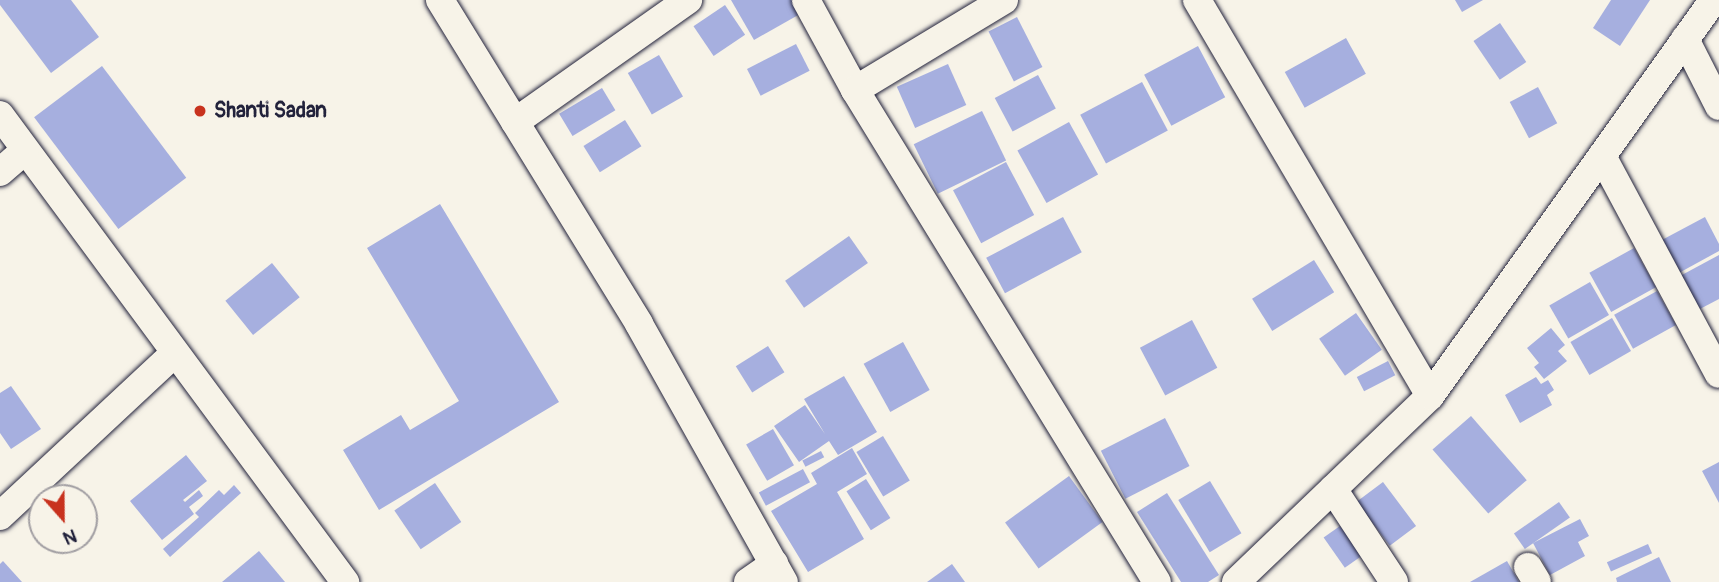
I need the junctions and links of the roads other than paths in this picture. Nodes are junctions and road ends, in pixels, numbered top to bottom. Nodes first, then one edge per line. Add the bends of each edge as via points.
1 (440, 0) edge
2 (688, 0) edge
3 (806, 0) edge
4 (1004, 0) edge
5 (1197, 0) edge
6 (1713, 0) edge
7 (1685, 39) junction
8 (855, 90) junction
9 (1719, 106) edge
10 (0, 115) edge
11 (515, 122) junction
12 (25, 150) junction
13 (1602, 156) junction
14 (0, 173) edge
15 (175, 353) junction
16 (1719, 374) edge
17 (1430, 396) junction
18 (1333, 489) junction
19 (0, 516) edge
20 (779, 573) edge
21 (1245, 579) edge
22 (340, 580) edge
23 (748, 582) edge
24 (1157, 582) edge
25 (1394, 582) edge

1 - 11 street
2 - 11 street
3 - 8 street
4 - 8 street
5 - 17 street
6 - 7 street
7 - 9 street
7 - 13 street
8 - 24 street
10 - 12 street
11 - 20 street via 639,324
12 - 14 street
12 - 15 street
13 - 16 street
13 - 17 street
15 - 19 street
15 - 22 street
17 - 18 street
18 - 21 street
18 - 25 street
20 - 23 street

